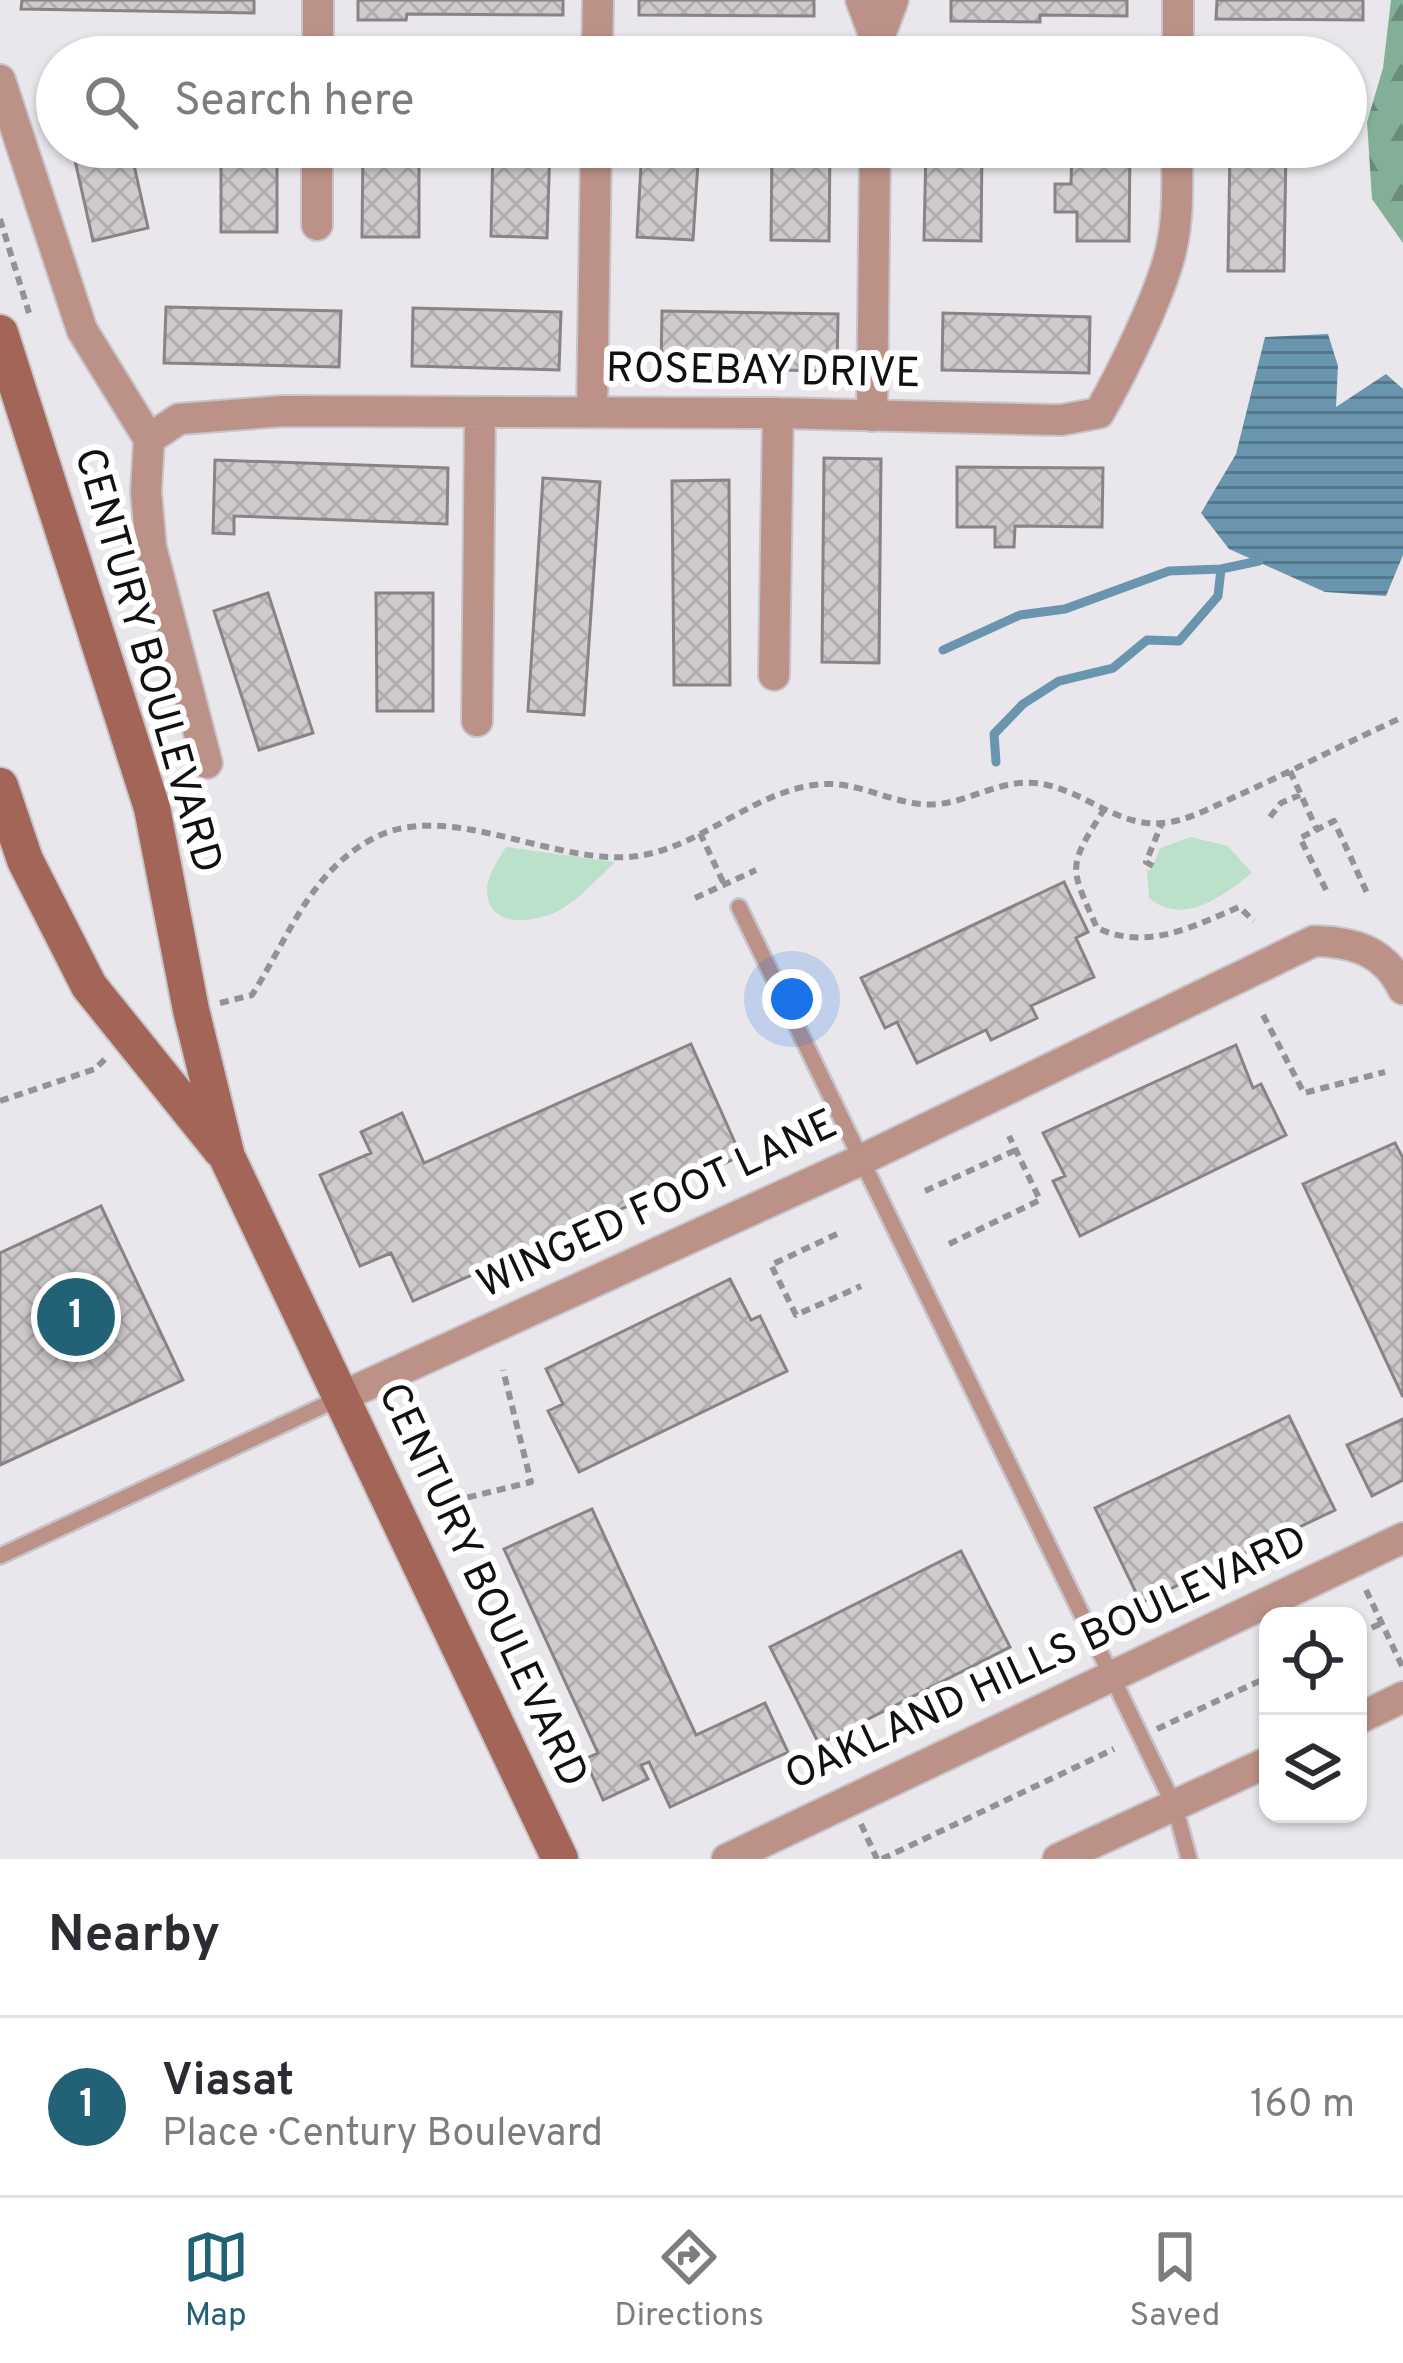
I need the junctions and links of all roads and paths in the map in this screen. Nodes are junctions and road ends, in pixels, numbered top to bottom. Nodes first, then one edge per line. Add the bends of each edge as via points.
1 (318, 0) edge
2 (598, 0) edge
3 (861, 0) edge
4 (892, 0) edge
5 (1178, 0) edge
6 (318, 36) edge
7 (597, 36) edge
8 (872, 36) edge
9 (880, 36) edge
10 (1178, 36) edge
11 (0, 80) edge
12 (317, 168) edge
13 (596, 168) edge
14 (875, 168) edge
15 (1177, 168) edge
16 (317, 225) dead end
17 (0, 333) edge
18 (481, 412) junction
19 (592, 412) junction
20 (778, 413) junction
21 (872, 416) junction
22 (149, 439) junction
23 (774, 675) dead end
24 (1403, 717) edge
25 (477, 721) dead end
26 (207, 763) dead end
27 (1290, 771) junction
28 (0, 786) edge
29 (1300, 795) junction
30 (1105, 808) junction
31 (1270, 818) dead end
32 (1162, 823) junction
33 (1317, 830) junction
34 (700, 833) junction
35 (1153, 866) dead end
36 (756, 870) dead end
37 (724, 885) junction
38 (1326, 890) dead end
39 (1367, 893) dead end
40 (695, 898) dead end
41 (739, 907) dead end
42 (1254, 921) dead end
43 (1403, 989) edge
44 (191, 1010) junction
45 (1263, 1015) dead end
46 (128, 1036) junction
47 (1384, 1072) dead end
48 (0, 1101) edge
49 (1009, 1136) dead end
50 (1016, 1150) junction
51 (227, 1157) junction
52 (861, 1160) junction
53 (925, 1192) dead end
54 (837, 1234) dead end
55 (949, 1244) dead end
56 (861, 1286) dead end
57 (503, 1370) dead end
58 (343, 1396) junction
59 (453, 1501) dead end
60 (1403, 1538) edge
61 (0, 1556) edge
62 (1358, 1576) dead end
63 (1380, 1624) junction
64 (1367, 1630) edge
65 (1402, 1668) edge
66 (1111, 1674) junction
67 (1259, 1681) edge
68 (1403, 1697) edge
69 (1366, 1715) edge
70 (1148, 1733) dead end
71 (1114, 1749) dead end
72 (1259, 1766) edge
73 (1175, 1807) junction
74 (857, 1817) dead end
75 (560, 1859) edge
76 (727, 1859) edge
77 (880, 1859) edge
78 (1058, 1859) edge
79 (1189, 1859) edge

1 - 6 street
2 - 7 street
3 - 8 street
4 - 9 street
5 - 10 street
11 - 22 street via 82,330
12 - 16 street
13 - 19 street
14 - 21 street
15 - 21 street, ROSEBAY DRIVE via 1171,254 1099,413 1060,420
17 - 44 street, CENTURY BOULEVARD via 152,808
18 - 19 street, ROSEBAY DRIVE
18 - 22 street, ROSEBAY DRIVE via 231,412 179,419
18 - 25 street
19 - 20 street, ROSEBAY DRIVE
20 - 21 street, ROSEBAY DRIVE
20 - 23 street
22 - 26 street via 151,547
24 - 27 path
27 - 29 path
27 - 32 path
28 - 46 street, CENTURY BOULEVARD via 56,924
29 - 31 path
29 - 33 path
30 - 32 path via 1140,824
30 - 34 path via 1034,782 921,805 820,784 779,794
30 - 42 path via 1074,866 1097,928 1120,939 1171,936 1239,907
32 - 35 path via 1146,862
33 - 38 path via 1300,838
33 - 39 path via 1334,821
34 - 37 path
34 - 44 path via 628,857 445,824 396,828 350,853 311,892 252,995
36 - 37 path
37 - 40 path
41 - 52 lane
43 - 52 street, WINGED FOOT LANE via 1394,970 1352,942 1314,941
44 - 51 street, CENTURY BOULEVARD
45 - 47 path via 1304,1093
46 - 48 path via 95,1069
46 - 51 street, CENTURY BOULEVARD
49 - 50 path
50 - 53 path
50 - 55 path via 1040,1200
51 - 58 street, CENTURY BOULEVARD
52 - 58 street, WINGED FOOT LANE
52 - 66 lane
54 - 56 path via 771,1265 796,1315
57 - 59 path via 531,1482
58 - 61 lane, WINGED FOOT LANE
58 - 75 street, CENTURY BOULEVARD
60 - 66 street, OAKLAND HILLS BOULEVARD
62 - 63 path
63 - 64 path
63 - 65 path
66 - 73 lane
66 - 76 street, OAKLAND HILLS BOULEVARD
67 - 70 path
68 - 69 street
71 - 77 path
72 - 73 street
73 - 78 street
73 - 79 lane
74 - 77 path

